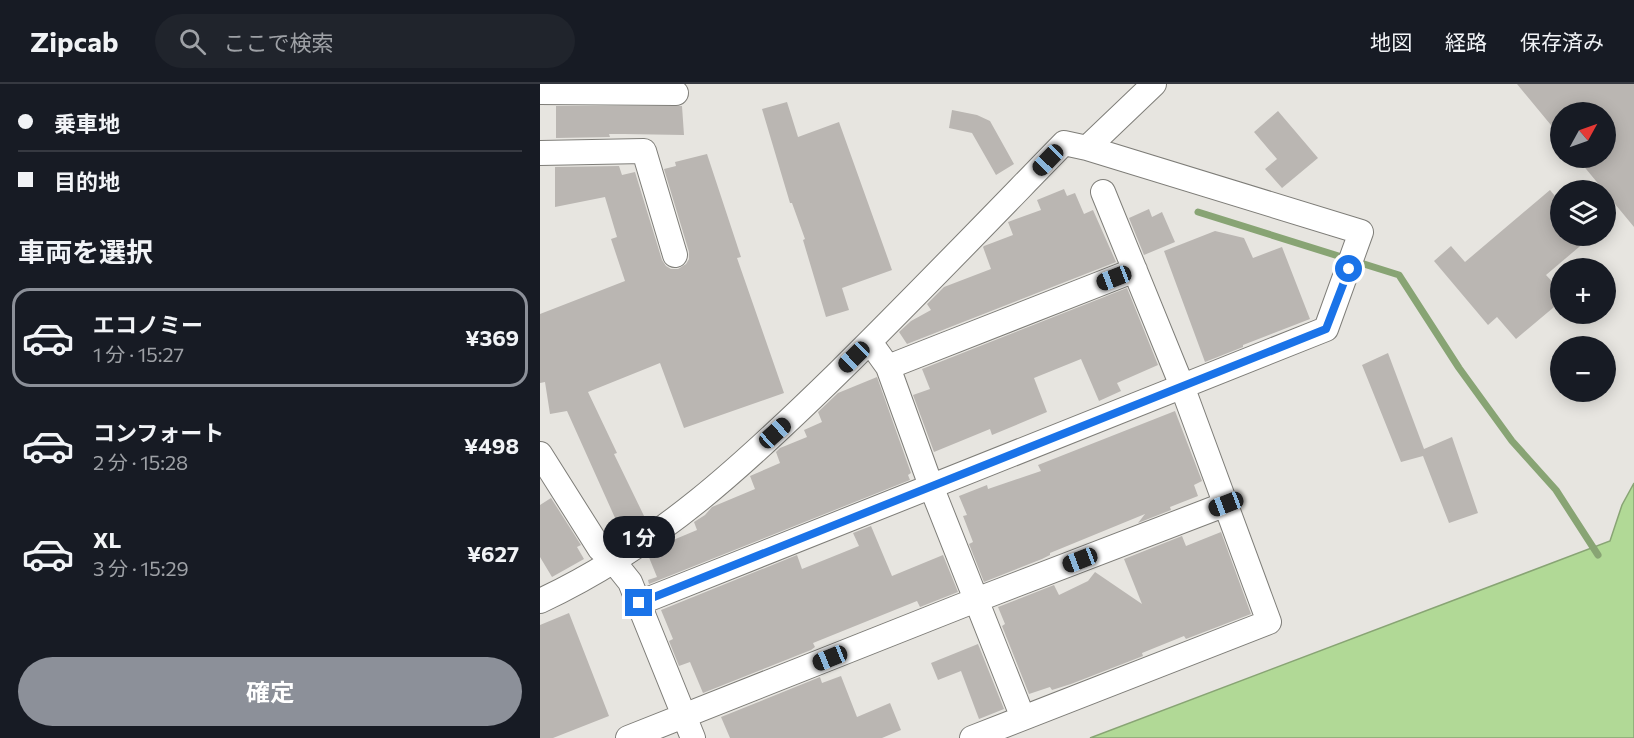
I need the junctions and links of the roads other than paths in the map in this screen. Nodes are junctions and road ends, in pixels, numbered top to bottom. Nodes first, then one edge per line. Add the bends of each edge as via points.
1 (1154, 84) edge
2 (540, 92) edge
3 (676, 93) dead end
4 (1087, 148) junction
5 (540, 153) edge
6 (1102, 192) dead end
7 (675, 255) dead end
8 (1135, 270) junction
9 (870, 342) junction
10 (888, 367) junction
11 (1182, 386) junction
12 (540, 454) edge
13 (931, 486) junction
14 (1226, 504) junction
15 (614, 562) junction
16 (976, 600) junction
17 (540, 601) edge
18 (639, 603) junction
19 (1023, 718) junction
20 (688, 727) edge
21 (628, 738) edge
22 (972, 738) edge

1 - 4 street
2 - 3 street
4 - 9 street via 1064,143
4 - 11 street via 1361,232 1326,329
5 - 7 street via 644,151
6 - 8 street
8 - 10 street
8 - 11 street
9 - 10 street
9 - 15 street via 705,497
10 - 13 street
11 - 13 street
11 - 14 street
12 - 15 street via 600,549
13 - 16 street
13 - 18 street
14 - 16 street
14 - 19 street via 1269,621
15 - 17 street
15 - 18 street via 630,582
16 - 19 street
16 - 20 street
18 - 20 street
19 - 22 street
20 - 21 street

